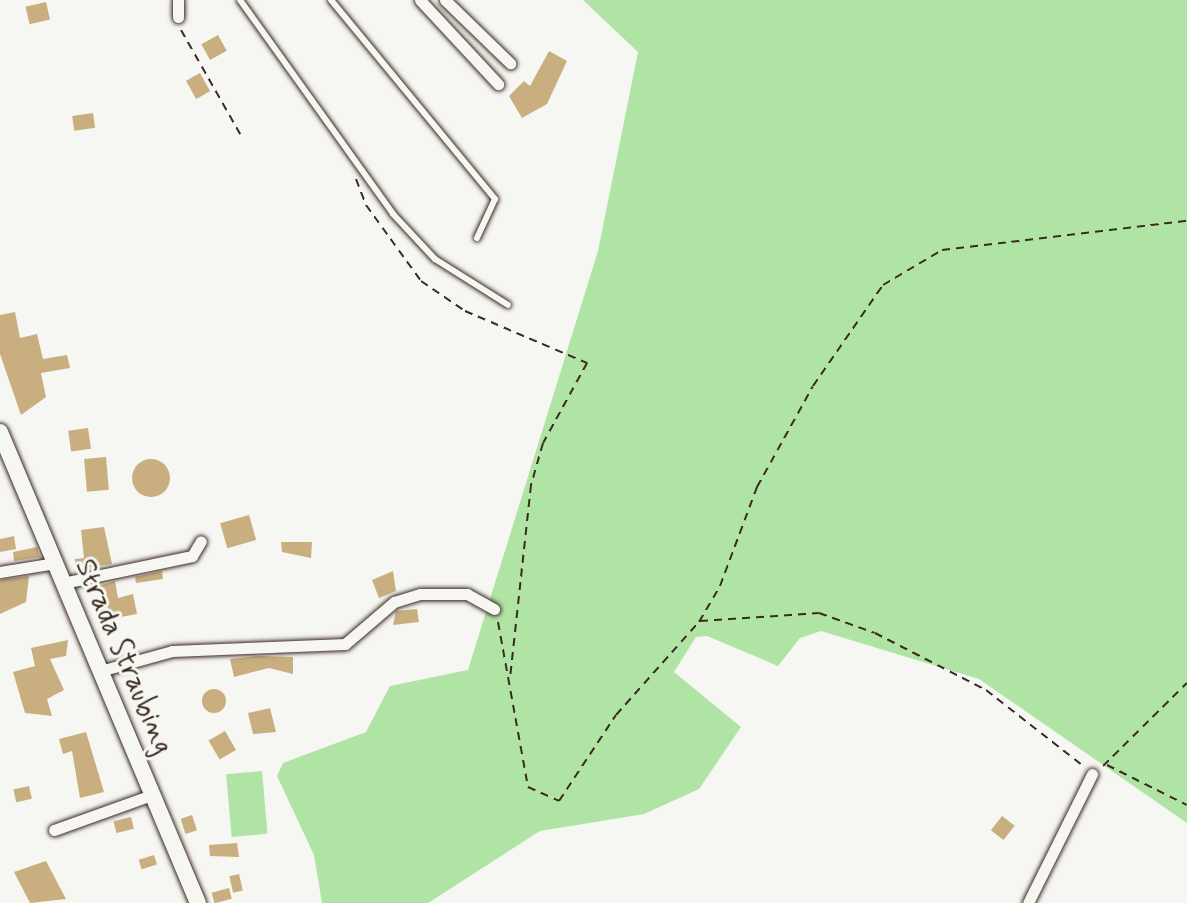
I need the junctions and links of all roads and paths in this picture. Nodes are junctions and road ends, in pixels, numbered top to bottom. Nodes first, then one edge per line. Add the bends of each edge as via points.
1 (178, 0) edge
2 (240, 0) edge
3 (331, 0) edge
4 (420, 0) edge
5 (445, 0) edge
6 (178, 17) joint
7 (510, 63) dead end
8 (498, 84) dead end
9 (240, 134) dead end
10 (351, 159) junction
11 (1187, 221) edge
12 (477, 238) dead end
13 (508, 305) dead end
14 (0, 432) edge
15 (201, 541) dead end
16 (55, 563) junction
17 (0, 572) edge
18 (63, 583) junction
19 (494, 609) joint
20 (699, 622) junction
21 (100, 671) junction
22 (510, 683) junction
23 (1187, 683) edge
24 (1106, 764) junction
25 (1092, 774) junction
26 (152, 795) junction
27 (1187, 805) edge
28 (54, 830) dead end
29 (198, 903) edge
30 (1028, 903) edge

1 - 6 street
2 - 10 lane
3 - 12 lane via 495,199
4 - 8 street
5 - 7 street
6 - 9 path
10 - 13 lane via 435,259
10 - 22 path via 366,205 421,281 465,311 587,363 543,443 531,485
11 - 20 path via 942,250 883,285 813,386 757,487 720,586
14 - 16 main road, Strada Straubing
15 - 18 street via 192,556
16 - 17 street
16 - 18 main road, Strada Straubing
18 - 21 main road, Strada Straubing
19 - 21 street via 467,594 420,594 394,602 345,644 172,651
19 - 22 path
20 - 22 path via 616,715 559,801 528,787
20 - 25 path via 819,613 875,633 986,690
21 - 26 main road, Strada Straubing
23 - 24 path
24 - 25 path
24 - 27 path
25 - 30 street
26 - 28 street
26 - 29 main road, Strada Straubing

